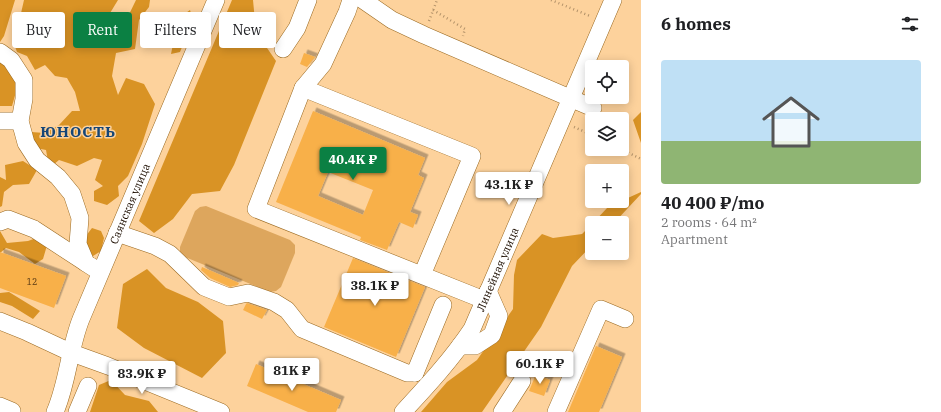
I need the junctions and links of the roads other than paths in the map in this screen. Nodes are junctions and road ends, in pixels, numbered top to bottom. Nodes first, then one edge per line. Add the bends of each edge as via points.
1 (216, 0) edge
2 (308, 0) edge
3 (351, 0) edge
4 (363, 0) edge
5 (614, 0) edge
6 (283, 49) dead end
7 (0, 52) edge
8 (303, 88) junction
9 (571, 98) junction
10 (593, 108) dead end
11 (0, 121) edge
12 (20, 121) junction
13 (0, 222) edge
14 (117, 233) junction
15 (93, 268) junction
16 (422, 275) junction
17 (486, 296) junction
18 (443, 305) dead end
19 (625, 319) dead end
20 (0, 321) edge
21 (72, 353) junction
22 (416, 373) junction
23 (522, 381) dead end
24 (88, 386) dead end
25 (427, 386) junction
26 (189, 406) edge
27 (55, 412) edge
28 (77, 412) edge
29 (221, 412) edge
30 (403, 412) edge
31 (502, 412) edge
32 (556, 412) edge

1 - 14 street, Саянская улица
2 - 6 street via 297,28
3 - 8 street via 323,64
4 - 9 street via 392,20
5 - 9 street, Линейная улица
7 - 12 street via 11,60 24,80
8 - 16 street via 256,209
8 - 16 street via 472,156
9 - 10 street
9 - 17 street, Линейная улица
11 - 12 street
12 - 15 street via 26,143 37,160 58,177 72,194 80,218 78,244
13 - 15 street via 8,219 34,229
14 - 15 street, Саянская улица
14 - 22 street via 170,254 204,287 229,297 248,293 274,302 287,310 302,329 407,373
15 - 21 street, Саянская улица via 74,335
16 - 17 street
17 - 25 street via 499,316 492,335 475,346 460,346
18 - 22 street
19 - 32 street via 600,309
20 - 21 street
21 - 26 street via 108,366
21 - 27 street, Саянская улица
22 - 25 street
23 - 31 street
24 - 28 street
25 - 30 street
26 - 29 street

